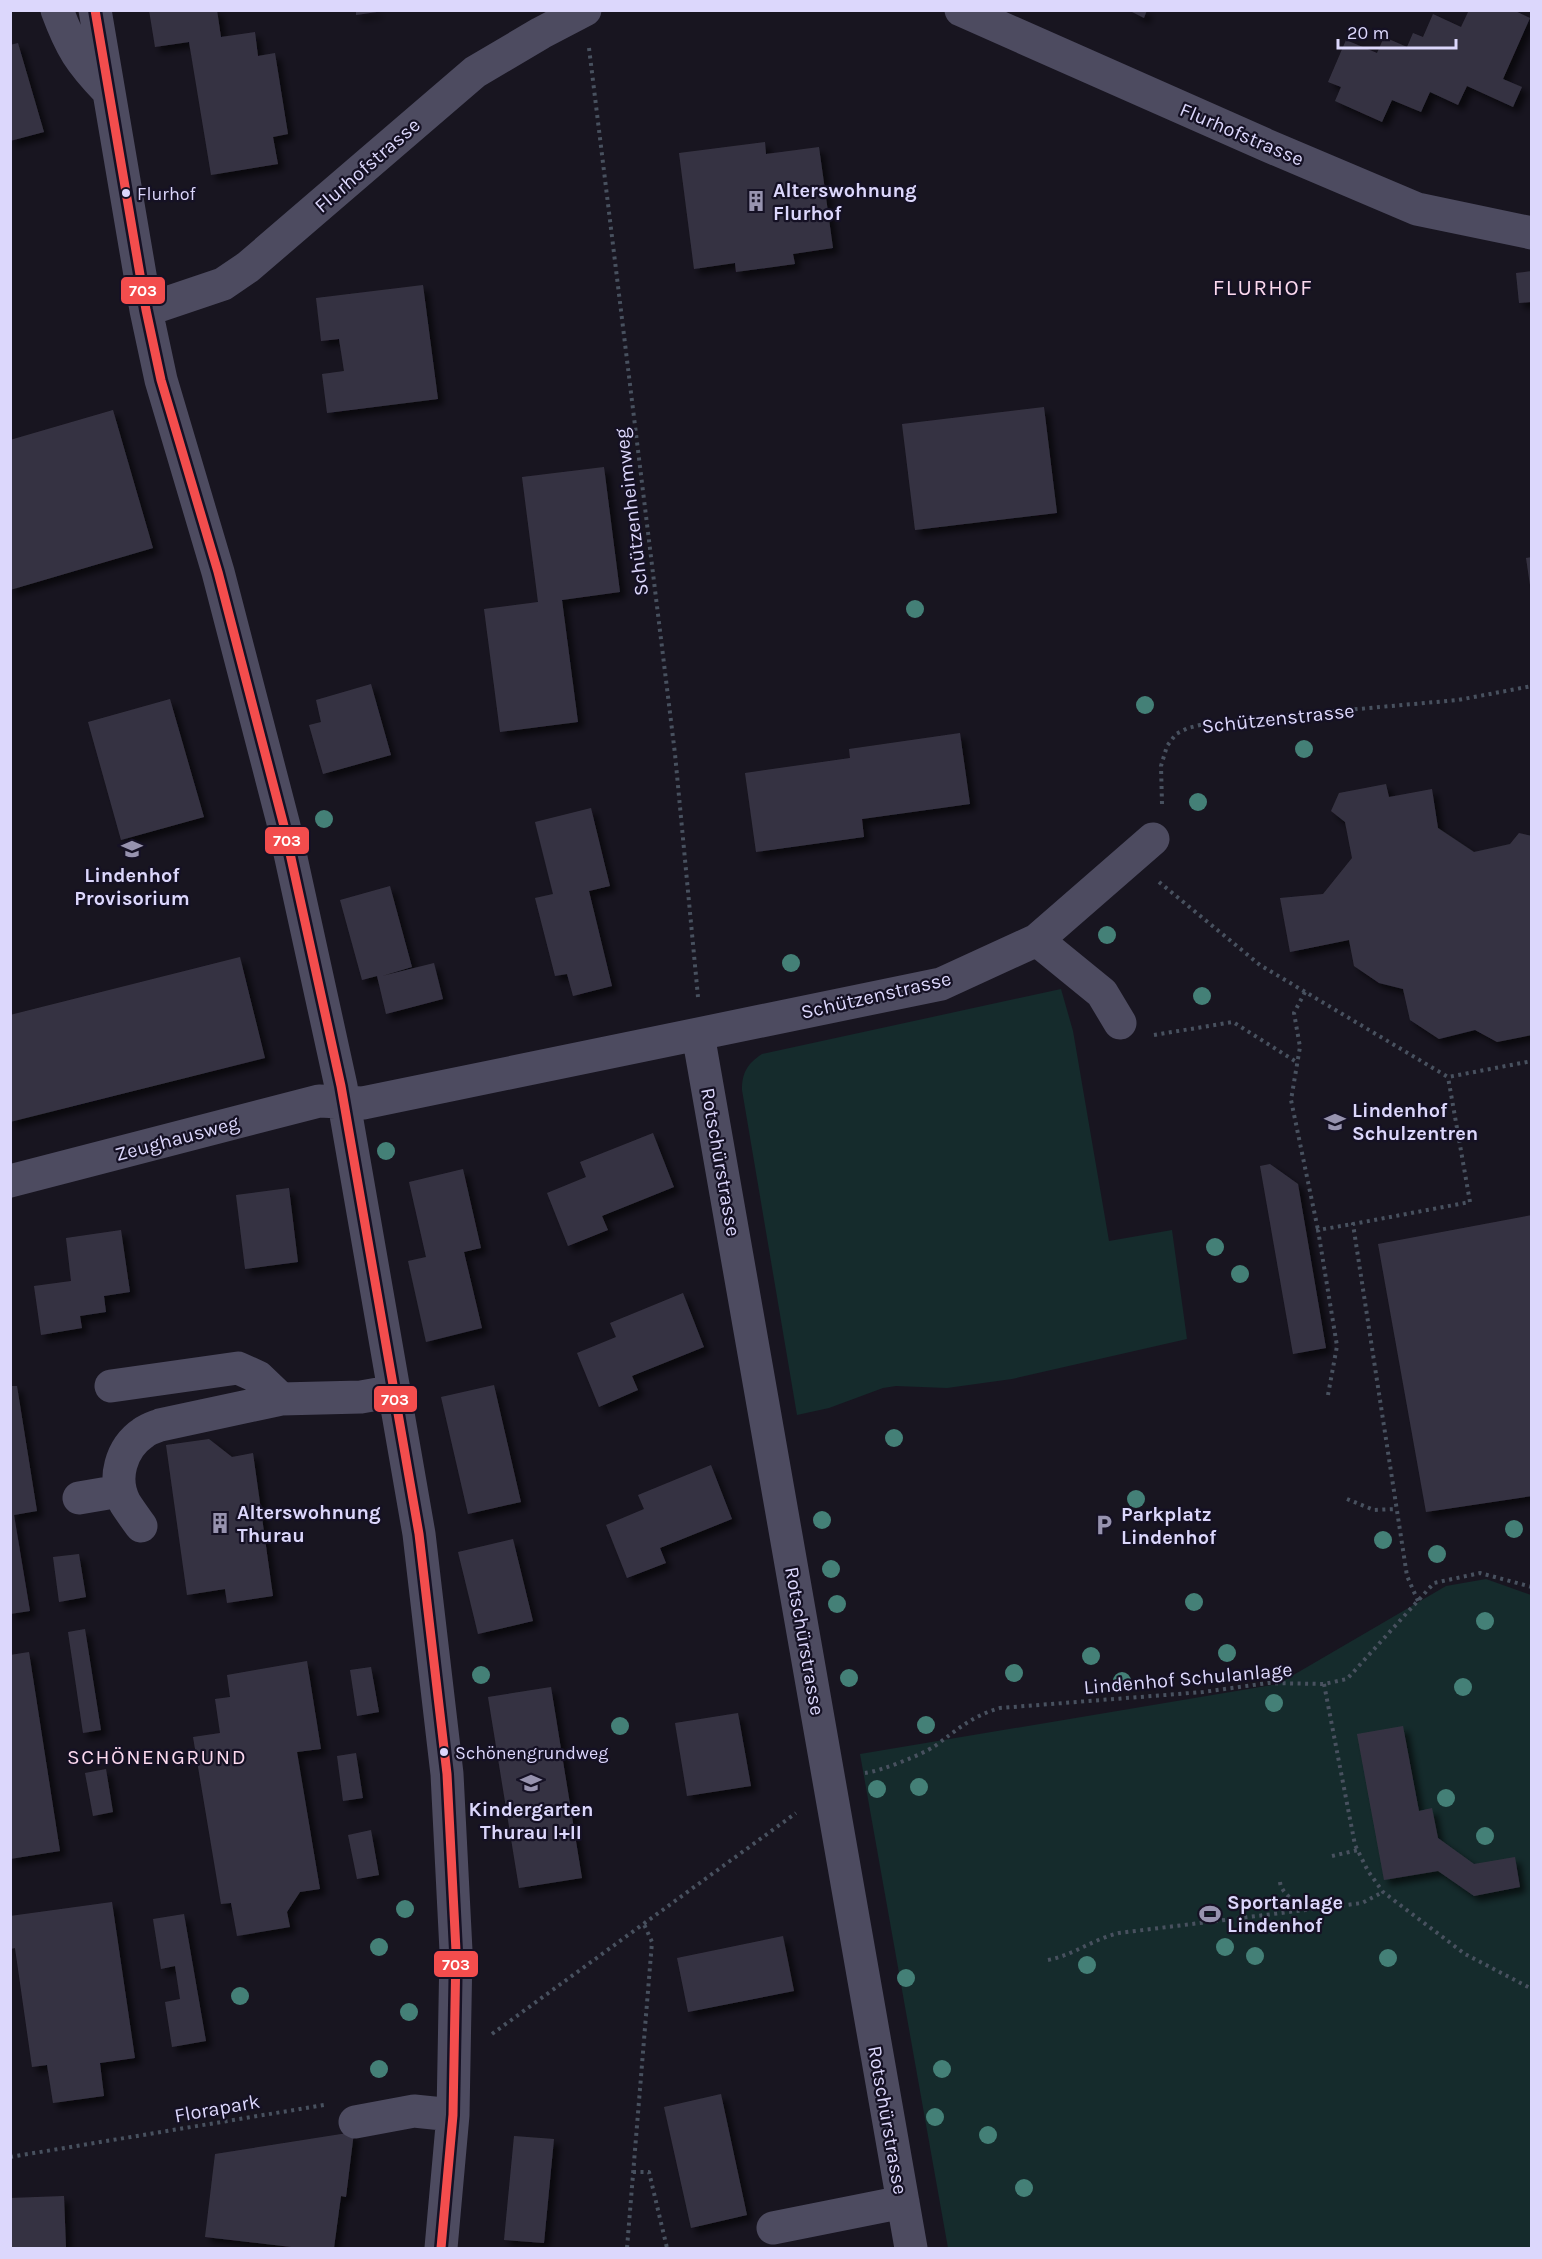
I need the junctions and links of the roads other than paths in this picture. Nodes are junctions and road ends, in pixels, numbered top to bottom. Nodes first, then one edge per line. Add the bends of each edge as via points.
1 (57, 10) edge
2 (95, 10) edge
3 (585, 10) edge
4 (961, 10) edge
5 (108, 91) junction
6 (1532, 233) edge
7 (146, 310) junction
8 (1153, 839) road end
9 (1037, 940) junction
10 (698, 1019) junction
11 (1120, 1023) dead end
12 (344, 1102) junction
13 (10, 1181) edge
14 (111, 1386) dead end
15 (394, 1391) junction
16 (281, 1398) junction
17 (120, 1491) junction
18 (79, 1498) dead end
19 (141, 1526) dead end
20 (453, 2115) junction
21 (355, 2122) dead end
22 (903, 2202) junction
23 (773, 2228) dead end
24 (441, 2248) edge
25 (911, 2248) edge

1 - 5 street via 70,45
2 - 5 street
3 - 7 street, Flurhofstrasse via 475,72 223,284
4 - 6 street, Flurhofstrasse via 1417,208
5 - 7 street
7 - 12 street via 161,380 218,572 284,825
8 - 9 street, Schützenstrasse
9 - 10 street, Schützenstrasse via 941,984
9 - 11 street via 1102,993
10 - 12 street, Schützenstrasse via 363,1103
10 - 22 street, Rotschürstrasse
12 - 13 street, Zeughausweg via 319,1101
12 - 15 street
14 - 16 street via 238,1368 258,1377
15 - 16 street
15 - 20 street via 419,1534 447,1774 456,1951
16 - 17 street via 144,1432 122,1458
17 - 18 street
17 - 19 street
20 - 21 street via 414,2111
20 - 24 street
22 - 23 street
22 - 25 street, Rotschürstrasse

